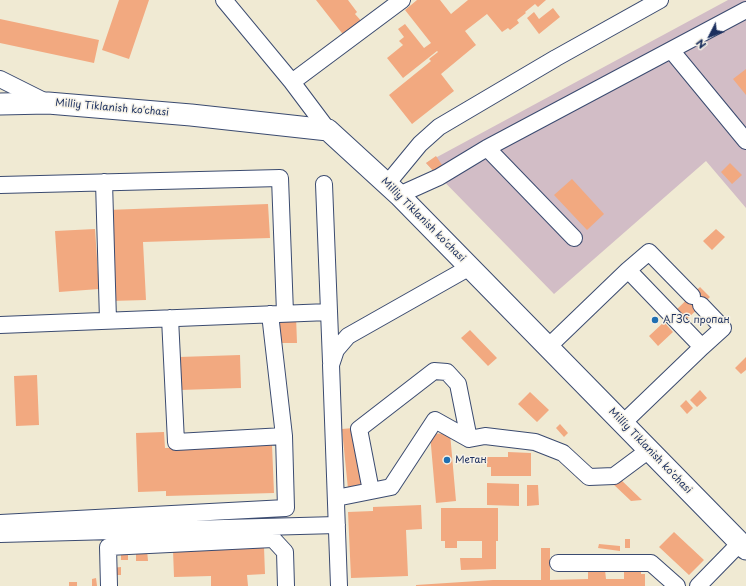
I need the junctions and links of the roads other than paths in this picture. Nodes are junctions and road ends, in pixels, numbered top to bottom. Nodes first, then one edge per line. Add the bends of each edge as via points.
1 (224, 0) edge
2 (402, 0) edge
3 (660, 0) edge
4 (746, 10) edge
5 (671, 50) junction
6 (0, 79) edge
7 (292, 82) junction
8 (48, 103) junction
9 (0, 104) edge
10 (328, 130) junction
11 (746, 141) edge
12 (487, 148) junction
13 (104, 182) junction
14 (324, 184) dead end
15 (0, 185) edge
16 (393, 190) junction
17 (574, 238) dead end
18 (470, 267) junction
19 (628, 270) junction
20 (329, 312) junction
21 (278, 314) junction
22 (170, 318) junction
23 (108, 320) junction
24 (0, 325) edge
25 (548, 347) junction
26 (702, 347) junction
27 (331, 365) junction
28 (623, 423) junction
29 (284, 436) junction
30 (469, 439) junction
31 (649, 450) junction
32 (371, 491) junction
33 (336, 498) junction
34 (0, 523) edge
35 (336, 525) junction
36 (0, 534) edge
37 (743, 546) edge
38 (558, 563) dead end
39 (109, 586) edge
40 (286, 586) edge
41 (338, 586) edge
42 (677, 586) edge
43 (698, 586) edge

1 - 7 street
2 - 7 street
3 - 16 street via 439,126 420,144
4 - 5 street
5 - 11 street
5 - 12 street
6 - 8 street
7 - 10 street
8 - 9 main road, Milliy Tiklanish ko'chasi
8 - 10 main road, Milliy Tiklanish ko'chasi
10 - 16 main road, Milliy Tiklanish ko'chasi
12 - 16 street via 439,177
12 - 17 street
13 - 15 street
13 - 21 street via 280,178
13 - 23 street
14 - 20 street
16 - 18 main road, Milliy Tiklanish ko'chasi
18 - 25 main road, Milliy Tiklanish ko'chasi
18 - 27 street via 348,336 336,350
19 - 25 street
19 - 26 street
19 - 26 street via 649,252 723,328
20 - 21 street
20 - 27 street
21 - 22 street
21 - 29 street
22 - 23 street
22 - 29 street via 176,442
23 - 24 street
25 - 28 main road, Milliy Tiklanish ko'chasi
26 - 28 street
27 - 33 street
28 - 31 main road, Milliy Tiklanish ko'chasi
29 - 34 street via 286,508
30 - 31 street via 485,436 535,442 563,453 589,477 614,476
30 - 32 street via 435,420 391,488
30 - 32 street via 458,384 447,372 434,371 359,429
31 - 37 main road, Milliy Tiklanish ko'chasi
32 - 33 street
33 - 35 street
35 - 36 street
35 - 41 street
37 - 43 street
38 - 42 street via 651,563
39 - 40 street via 108,547 273,539 285,552

